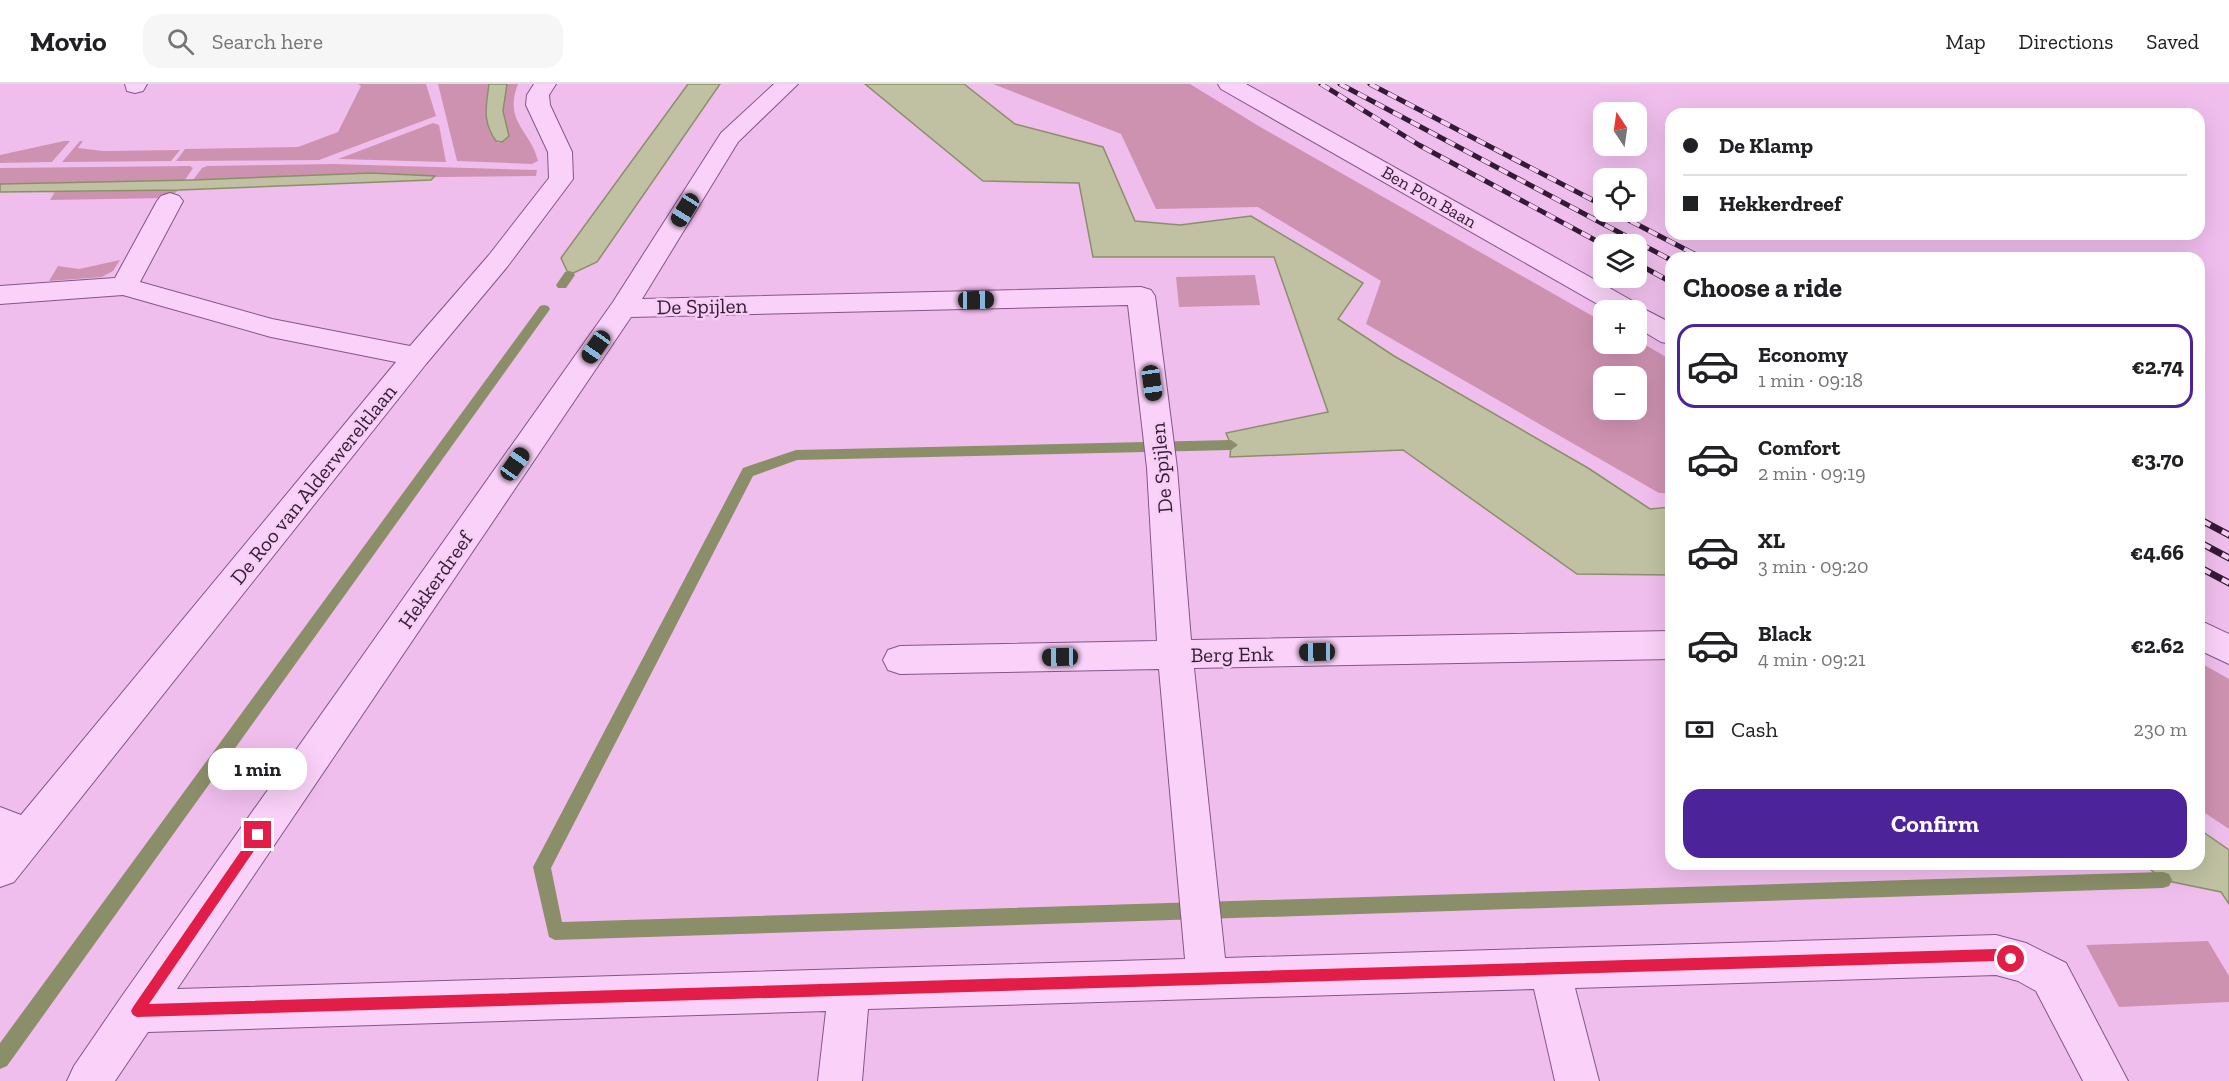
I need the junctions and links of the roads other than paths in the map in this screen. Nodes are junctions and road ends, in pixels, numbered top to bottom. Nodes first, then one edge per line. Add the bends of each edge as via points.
1 (545, 84) edge
2 (780, 84) edge
3 (786, 84) edge
4 (1229, 84) edge
5 (170, 201) dead end
6 (124, 286) junction
7 (0, 295) edge
8 (1610, 300) edge
9 (623, 308) junction
10 (1647, 321) edge
11 (1665, 332) edge
12 (416, 357) junction
13 (2205, 637) edge
14 (1665, 645) edge
15 (2229, 650) edge
16 (1175, 655) junction
17 (900, 660) dead end
18 (14, 830) edge
19 (0, 869) edge
20 (1204, 967) junction
21 (1549, 967) junction
22 (849, 988) junction
23 (137, 1011) junction
24 (89, 1081) edge
25 (840, 1081) edge
26 (1577, 1081) edge
27 (2106, 1081) edge

1 - 12 street, De Roo van Alderwereltlaan via 538,95 538,105 560,152 561,179
2 - 3 street
3 - 9 street, Hekkerdreef via 729,138
4 - 8 street, Ben Pon Baan
5 - 6 street
6 - 7 street
6 - 12 street via 271,328
9 - 16 street, De Spijlen via 1141,296 1162,468
9 - 23 street, Hekkerdreef
10 - 11 street
12 - 18 street, De Roo van Alderwereltlaan
13 - 15 street
14 - 16 street, Berg Enk
16 - 17 street, Berg Enk
16 - 20 street, De Spijlen
18 - 19 street, De Roo van Alderwereltlaan
20 - 21 street
20 - 22 street
21 - 26 street
21 - 27 street via 1996,955 2026,963 2051,978
22 - 23 street
22 - 25 street
23 - 24 street, Hekkerdreef

